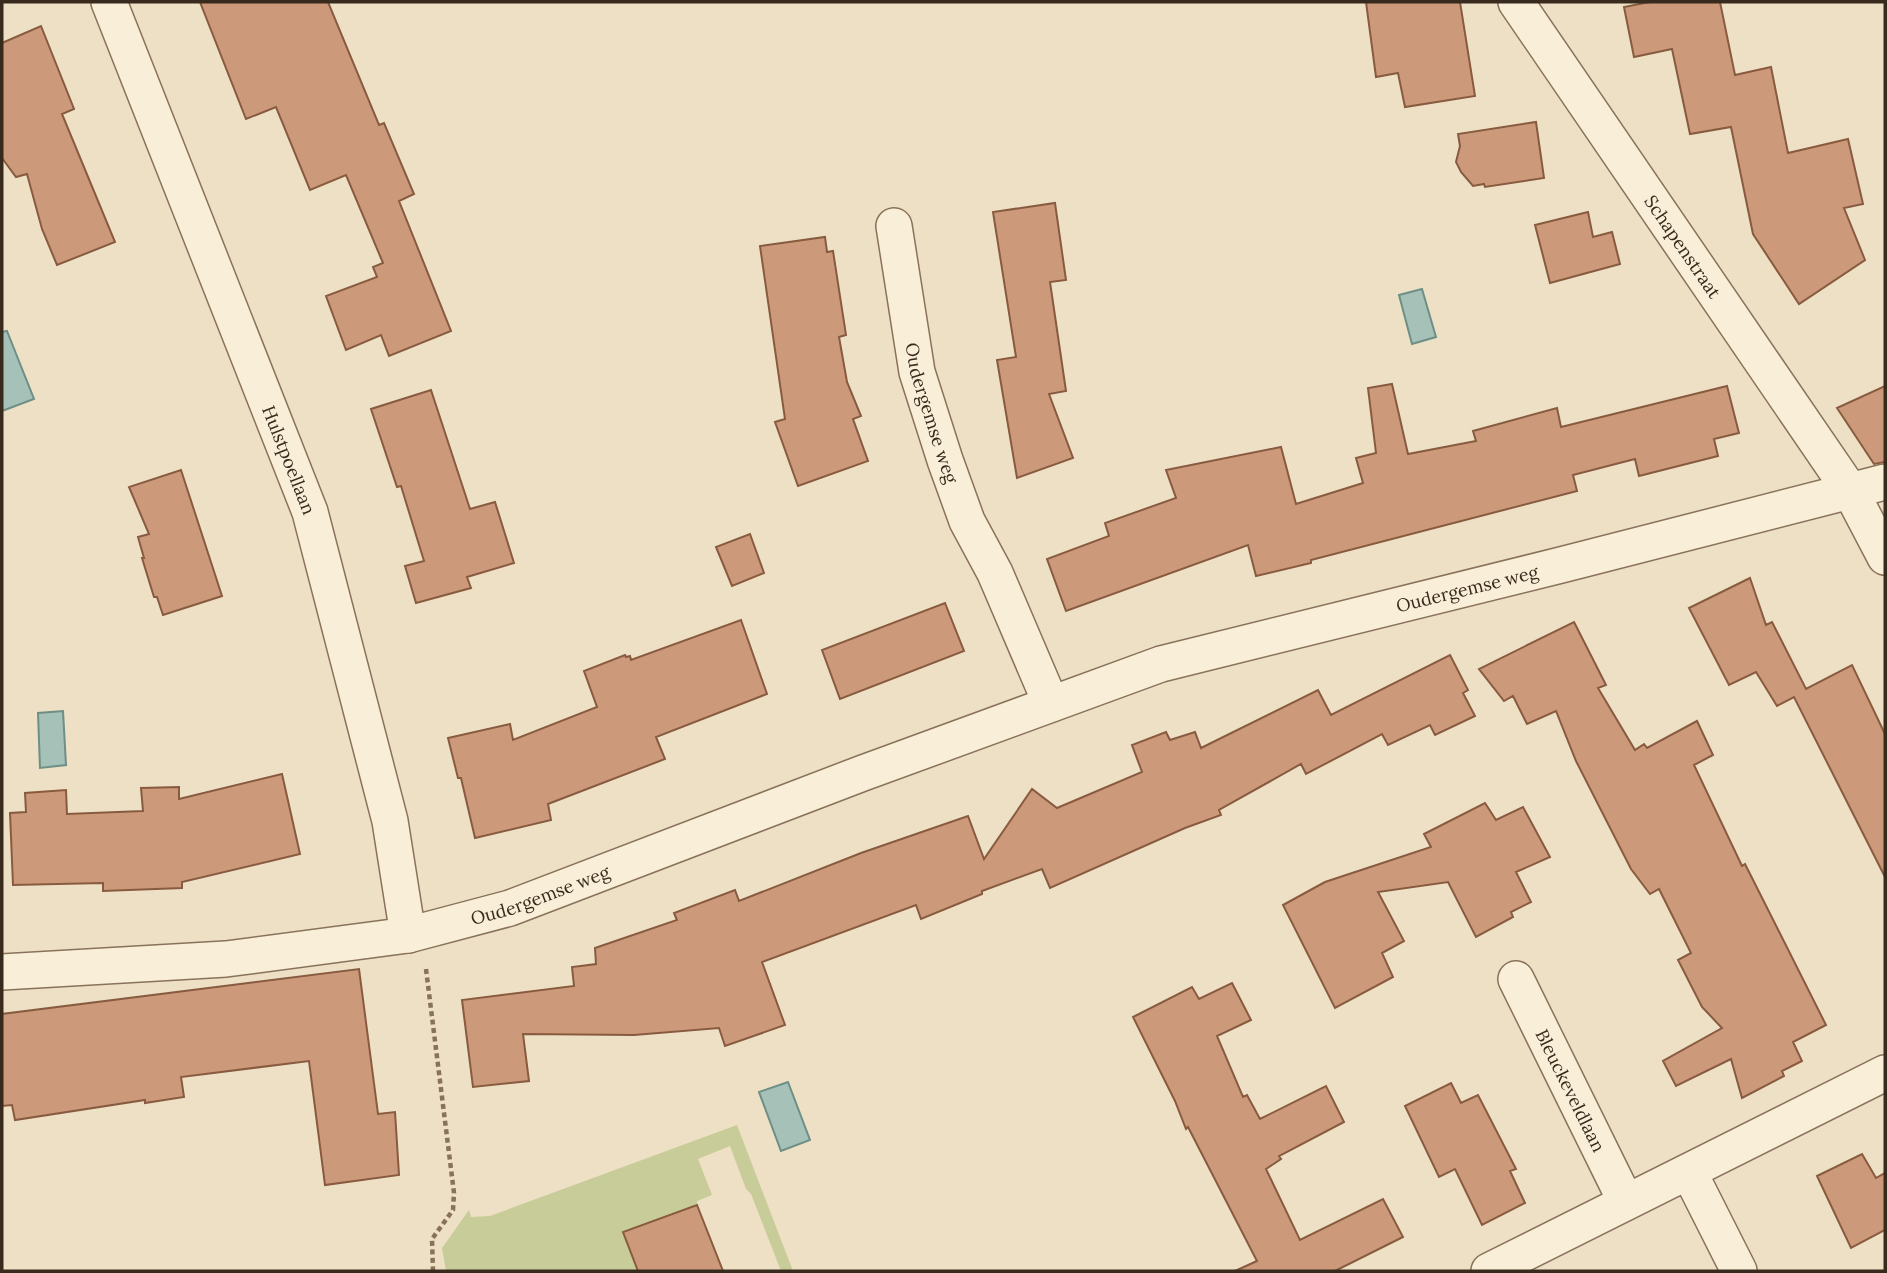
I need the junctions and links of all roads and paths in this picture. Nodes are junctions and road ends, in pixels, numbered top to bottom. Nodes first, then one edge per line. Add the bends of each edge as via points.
1 (109, 2) edge
2 (1516, 2) edge
3 (894, 226) dead end
4 (1885, 482) edge
5 (1851, 492) junction
6 (1885, 557) edge
7 (1051, 704) junction
8 (408, 935) junction
9 (2, 972) edge
10 (1516, 979) dead end
11 (1885, 1073) edge
12 (1689, 1172) junction
13 (1626, 1202) junction
14 (433, 1271) edge
15 (1489, 1271) edge
16 (1740, 1271) edge

1 - 8 street, Hulstpoellaan via 310,512 390,821
2 - 5 street, Schapenstraat
3 - 7 street, Oudergemse weg via 917,372 941,447 967,522 995,573
4 - 5 street, Oudergemse weg
5 - 6 street, Schapenstraat
5 - 7 street, Oudergemse weg via 1161,664
7 - 8 street, Oudergemse weg via 510,908
8 - 9 street, Oudergemse weg via 226,959
8 - 14 path via 426,963 454,1194 453,1210 432,1239
10 - 13 street, Bleuckeveldlaan
11 - 12 street
12 - 13 street
12 - 16 street
13 - 15 street

